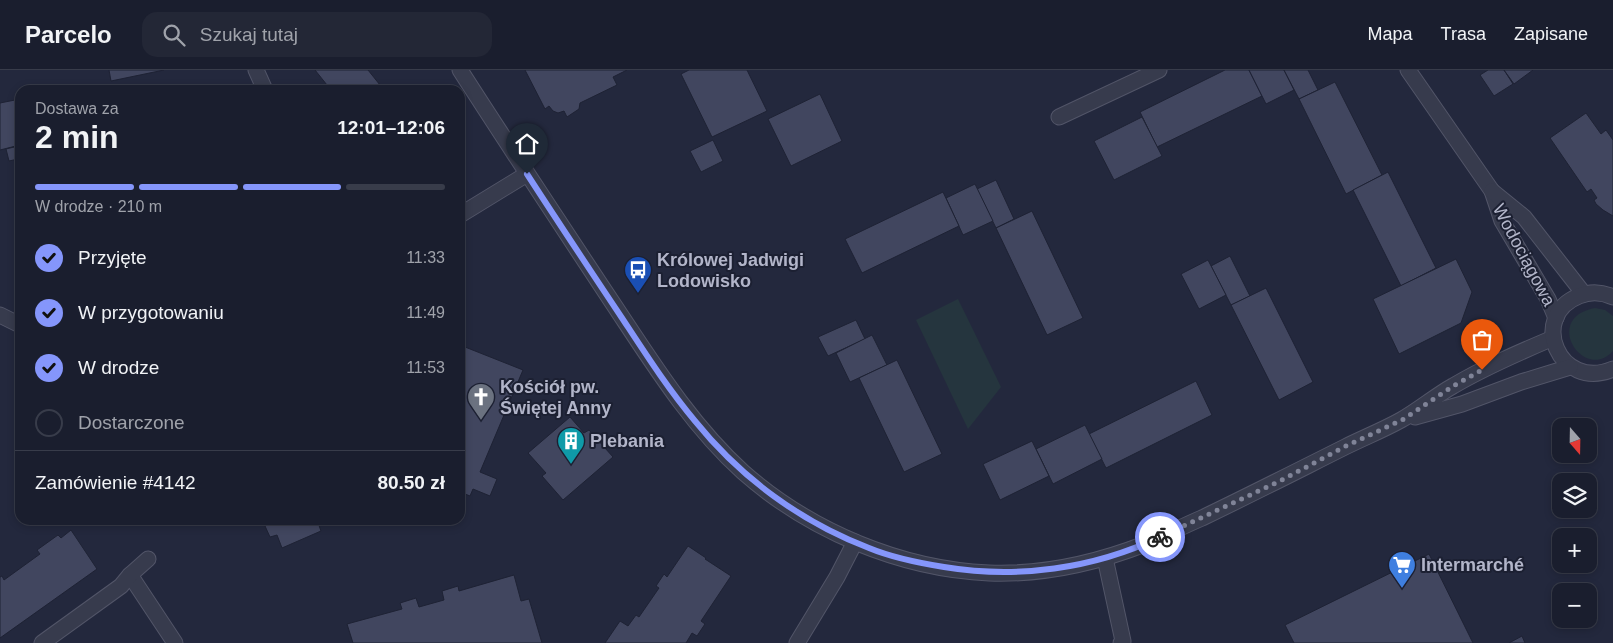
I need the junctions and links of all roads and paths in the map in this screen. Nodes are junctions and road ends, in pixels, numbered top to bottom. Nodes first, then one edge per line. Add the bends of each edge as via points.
1 (256, 70) edge
2 (460, 70) edge
3 (1159, 70) edge
4 (1408, 70) edge
5 (263, 85) edge
6 (1059, 117) dead end
7 (527, 174) junction
8 (1492, 191) junction
9 (465, 212) edge
10 (1584, 294) junction
11 (1613, 298) edge
12 (0, 315) edge
13 (1556, 318) junction
14 (15, 322) edge
15 (1553, 338) junction
16 (1570, 367) junction
17 (1610, 375) edge
18 (1402, 420) junction
19 (855, 542) junction
20 (1105, 558) junction
21 (148, 559) dead end
22 (130, 575) junction
23 (42, 643) edge
24 (175, 643) edge
25 (797, 643) edge
26 (1121, 643) edge

1 - 5 street
2 - 7 street
3 - 6 street
4 - 8 street, Wodociągowa
7 - 9 street
7 - 19 street via 660,374 696,422 768,493 805,517
8 - 10 street, Wodociągowa via 1524,217
8 - 13 street, Wodociągowa via 1502,221
10 - 11 street via 1606,294
10 - 13 street via 1562,307
12 - 14 street
13 - 15 street
15 - 16 street via 1556,349
15 - 18 street via 1455,385
16 - 17 street via 1581,372
16 - 18 street via 1462,404
18 - 20 street via 1148,543
19 - 20 street via 900,558 990,573 1042,570
19 - 25 street
20 - 26 street
21 - 22 street
22 - 23 street via 122,586
22 - 24 street

